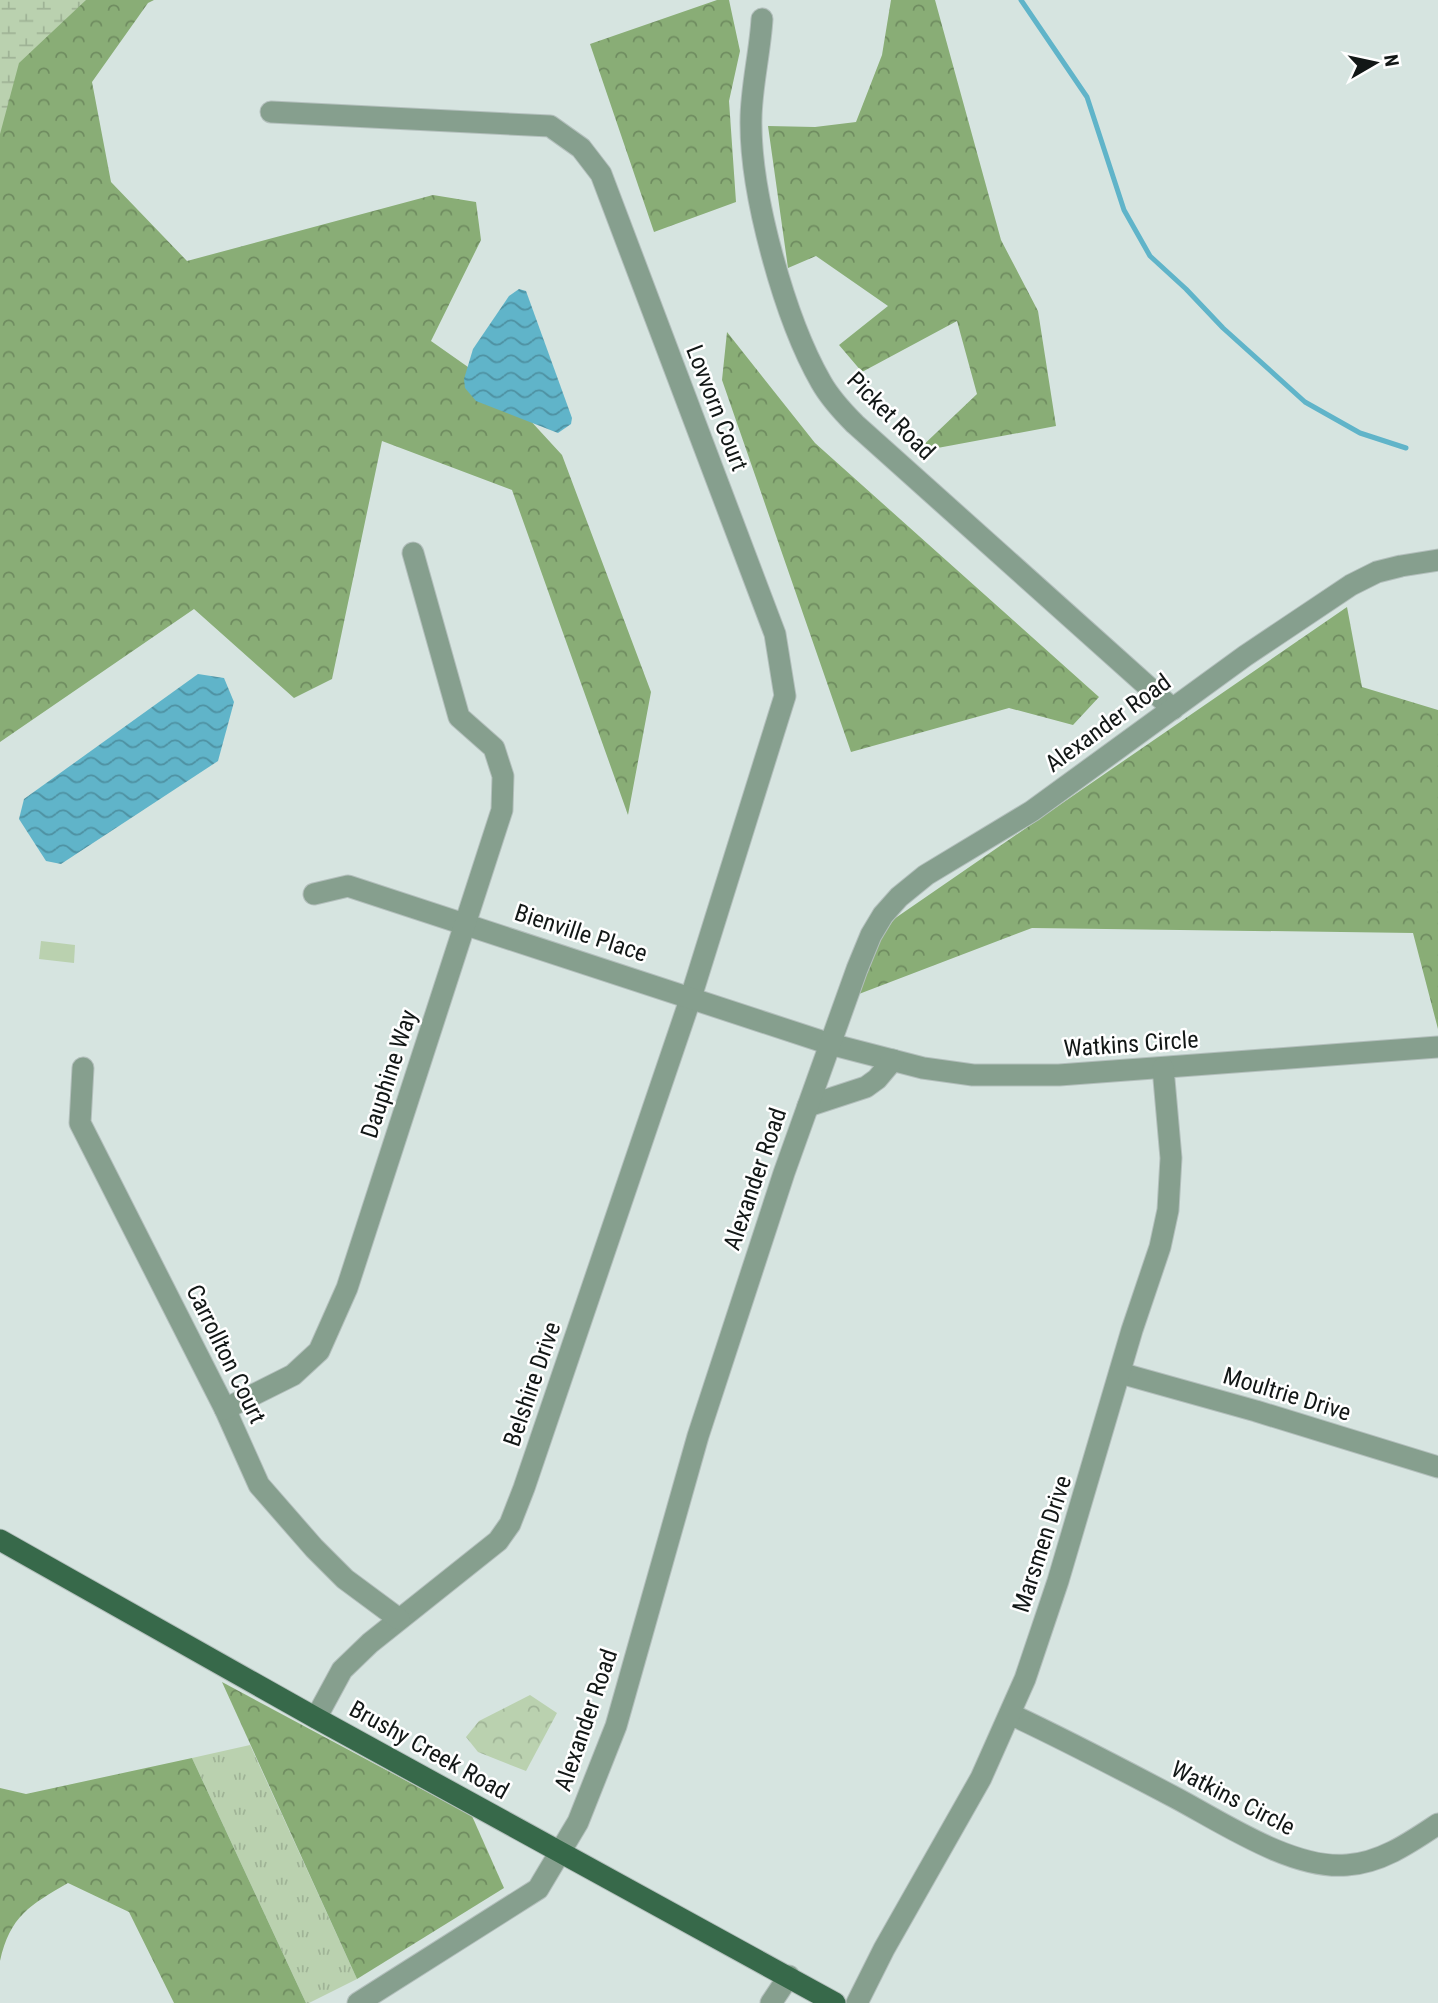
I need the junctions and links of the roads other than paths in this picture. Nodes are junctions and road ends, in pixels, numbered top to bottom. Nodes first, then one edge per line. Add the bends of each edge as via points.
1 (762, 19) dead end
2 (271, 112) dead end
3 (413, 554) dead end
4 (1438, 560) edge
5 (1173, 709) junction
6 (314, 894) dead end
7 (465, 923) junction
8 (691, 997) junction
9 (830, 1044) junction
10 (1438, 1047) edge
11 (893, 1060) junction
12 (83, 1068) dead end
13 (1163, 1068) junction
14 (808, 1106) junction
15 (1120, 1373) junction
16 (225, 1409) junction
17 (1438, 1467) edge
18 (0, 1540) edge
19 (399, 1619) junction
20 (1010, 1714) junction
21 (316, 1717) junction
22 (1438, 1824) edge
23 (561, 1852) junction
24 (789, 1976) junction
25 (358, 2003) edge
26 (771, 2003) edge
27 (835, 2003) edge
28 (857, 2003) edge

1 - 5 street, Picket Road via 751,117 756,179 784,293 822,384 855,424
2 - 8 street, Lovvorn Court via 550,126 581,148 601,174 775,634 785,696
3 - 7 street, Dauphine Way via 460,717 494,748 503,776 502,810
4 - 5 street, Alexander Road via 1389,569 1351,585
5 - 9 street, Alexander Road via 1032,811 926,875 899,897 871,935
6 - 7 street, Bienville Place via 348,886
7 - 8 street, Bienville Place
7 - 16 street, Dauphine Way via 347,1288 319,1351 293,1375
8 - 9 street, Bienville Place
8 - 19 street, Belshire Drive via 510,1524 498,1541
9 - 11 street, Watkins Circle
9 - 14 street, Alexander Road
10 - 13 street, Watkins Circle
11 - 13 street, Watkins Circle via 974,1075
11 - 14 street via 866,1087
12 - 16 street, Carrollton Court via 80,1122
13 - 15 street, Marsmen Drive via 1171,1158 1168,1210
14 - 23 street, Alexander Road via 698,1436 616,1726 589,1799
15 - 17 street, Moultrie Drive
15 - 20 street, Marsmen Drive via 1058,1581
16 - 19 street, Carrollton Court via 259,1485 345,1579
18 - 21 main road, Brushy Creek Road
19 - 21 street, Belshire Drive via 342,1670
20 - 22 street, Watkins Circle via 1304,1861 1347,1866 1369,1861
20 - 28 street, Marsmen Drive via 981,1778
21 - 23 main road, Brushy Creek Road
23 - 24 main road, Brushy Creek Road
23 - 25 street, Alexander Road via 538,1889
24 - 26 street
24 - 27 main road, Brushy Creek Road

